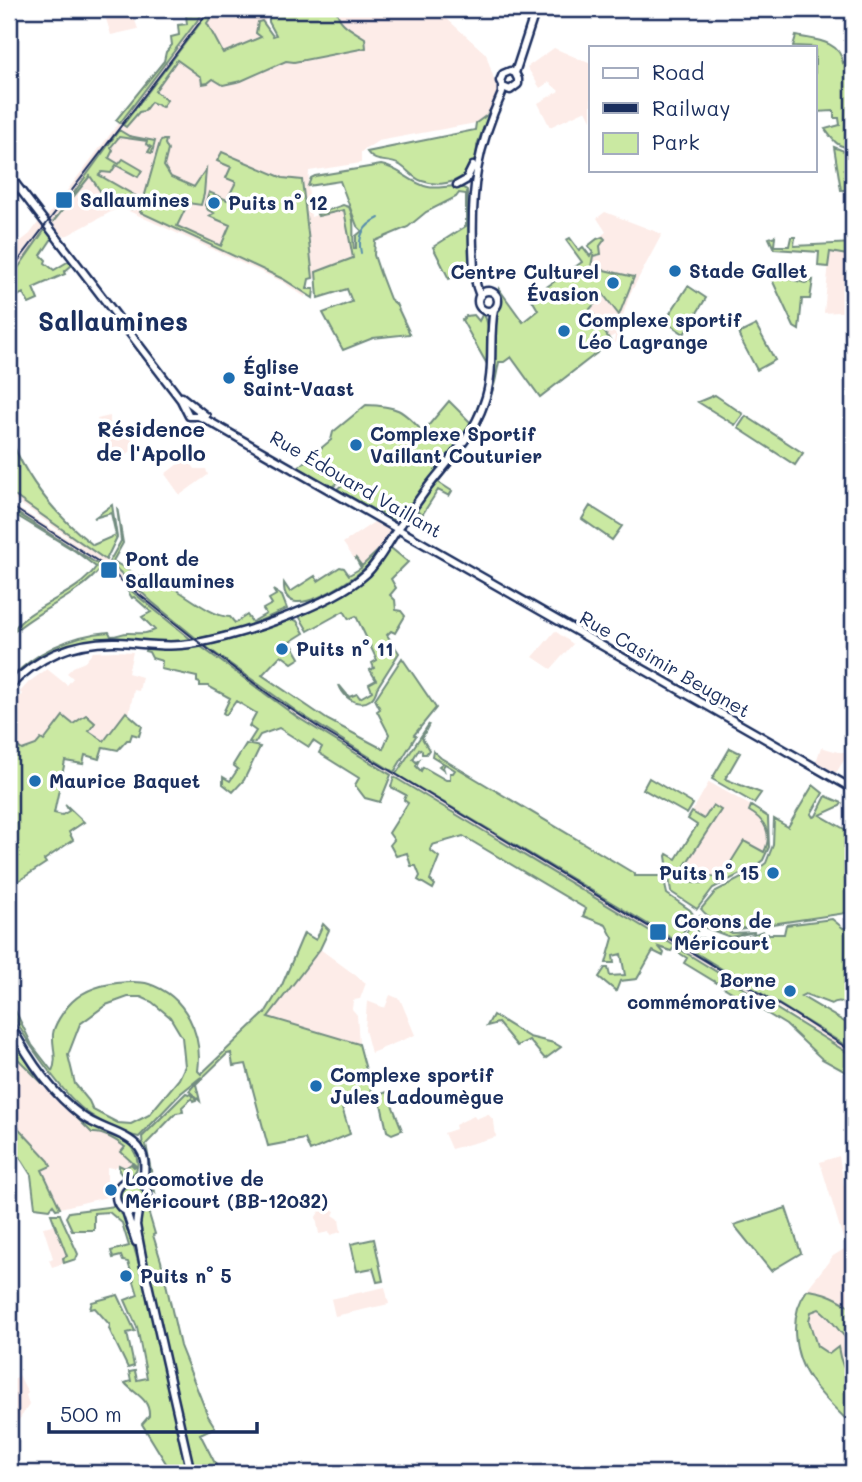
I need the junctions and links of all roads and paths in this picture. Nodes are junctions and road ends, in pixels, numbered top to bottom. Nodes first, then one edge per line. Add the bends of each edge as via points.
1 (536, 9) edge
2 (512, 72) junction
3 (505, 88) junction
4 (478, 159) junction
5 (9, 173) edge
6 (472, 207) junction
7 (483, 294) junction
8 (483, 309) junction
9 (494, 309) junction
10 (492, 361) junction
11 (193, 410) junction
12 (398, 528) junction
13 (498, 585) junction
14 (9, 687) edge
15 (853, 788) edge
16 (9, 1022) edge
17 (139, 1139) dead end
18 (131, 1141) junction
19 (142, 1154) junction
20 (134, 1180) junction
21 (144, 1185) junction
22 (125, 1211) junction
23 (138, 1211) junction
24 (143, 1262) junction
25 (190, 1473) edge

1 - 2 main road
2 - 3 main road via 500,77
2 - 3 main road via 518,84
3 - 4 main road
4 - 6 main road
4 - 6 main road via 468,178 457,185 467,189
5 - 11 main road
5 - 11 main road
6 - 7 main road via 474,268
7 - 8 main road via 478,302
7 - 9 main road via 497,297
8 - 9 main road
8 - 10 main road
9 - 10 main road
10 - 12 main road via 486,397 475,424
11 - 12 main road, Rue Édouard Vaillant
12 - 13 main road, Rue Édouard Vaillant
12 - 14 main road via 374,565 353,584 259,627 180,646 84,644 43,659
13 - 15 main road, Rue Casimir Beugnet
13 - 15 main road, Rue Casimir Beugnet
16 - 18 main road via 29,1058 73,1108 97,1126
17 - 19 main road
18 - 19 main road
18 - 20 main road via 141,1166
19 - 21 main road
20 - 21 main road
20 - 22 main road via 125,1181 116,1191 117,1202
21 - 23 main road via 148,1200
22 - 23 main road
22 - 24 main road
23 - 24 main road
24 - 25 main road

